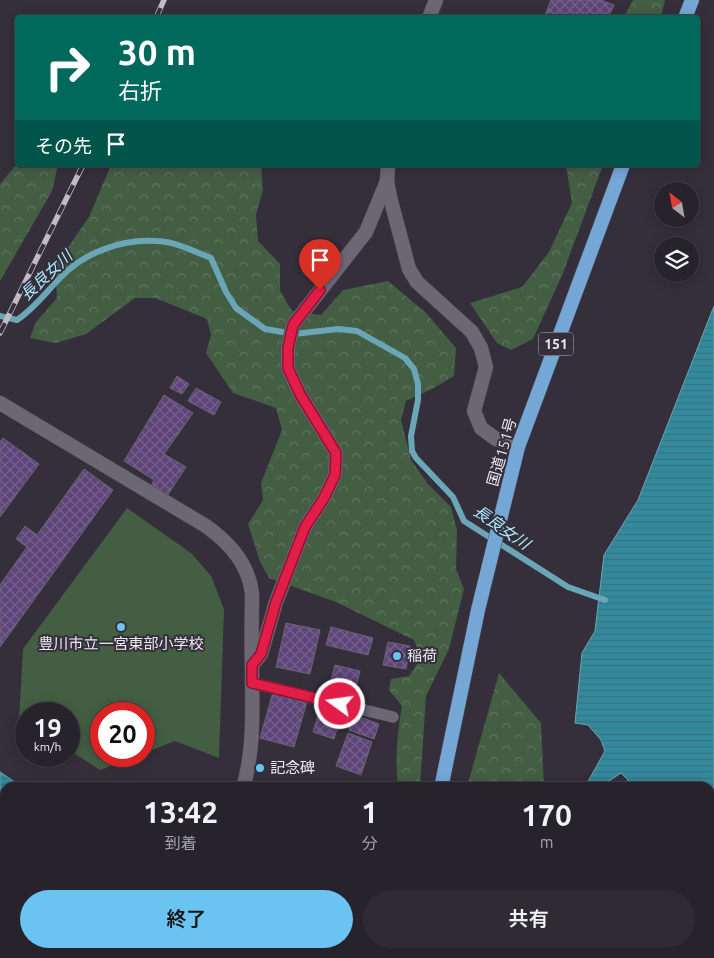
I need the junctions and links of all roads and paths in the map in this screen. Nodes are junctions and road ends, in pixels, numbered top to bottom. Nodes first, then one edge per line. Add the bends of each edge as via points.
1 (436, 0) edge
2 (692, 0) edge
3 (430, 15) edge
4 (686, 15) edge
5 (388, 167) edge
6 (622, 167) edge
7 (387, 181) junction
8 (0, 403) edge
9 (518, 447) junction
10 (252, 665) junction
11 (252, 683) junction
12 (393, 717) dead end
13 (245, 782) edge
14 (442, 782) edge

1 - 3 street
2 - 4 highway
5 - 7 street
6 - 9 highway, 国道151号 / 151
7 - 9 street via 409,269 417,282 472,332 481,348 486,367 474,410 481,428 496,439
7 - 10 street via 366,232 293,325 288,368 336,453 335,475 305,527 276,602 261,654
8 - 10 street via 206,526 224,540 244,565 250,580
9 - 14 highway, 国道151号 / 151 via 478,610
10 - 11 street
11 - 12 lane
11 - 13 street via 250,762

